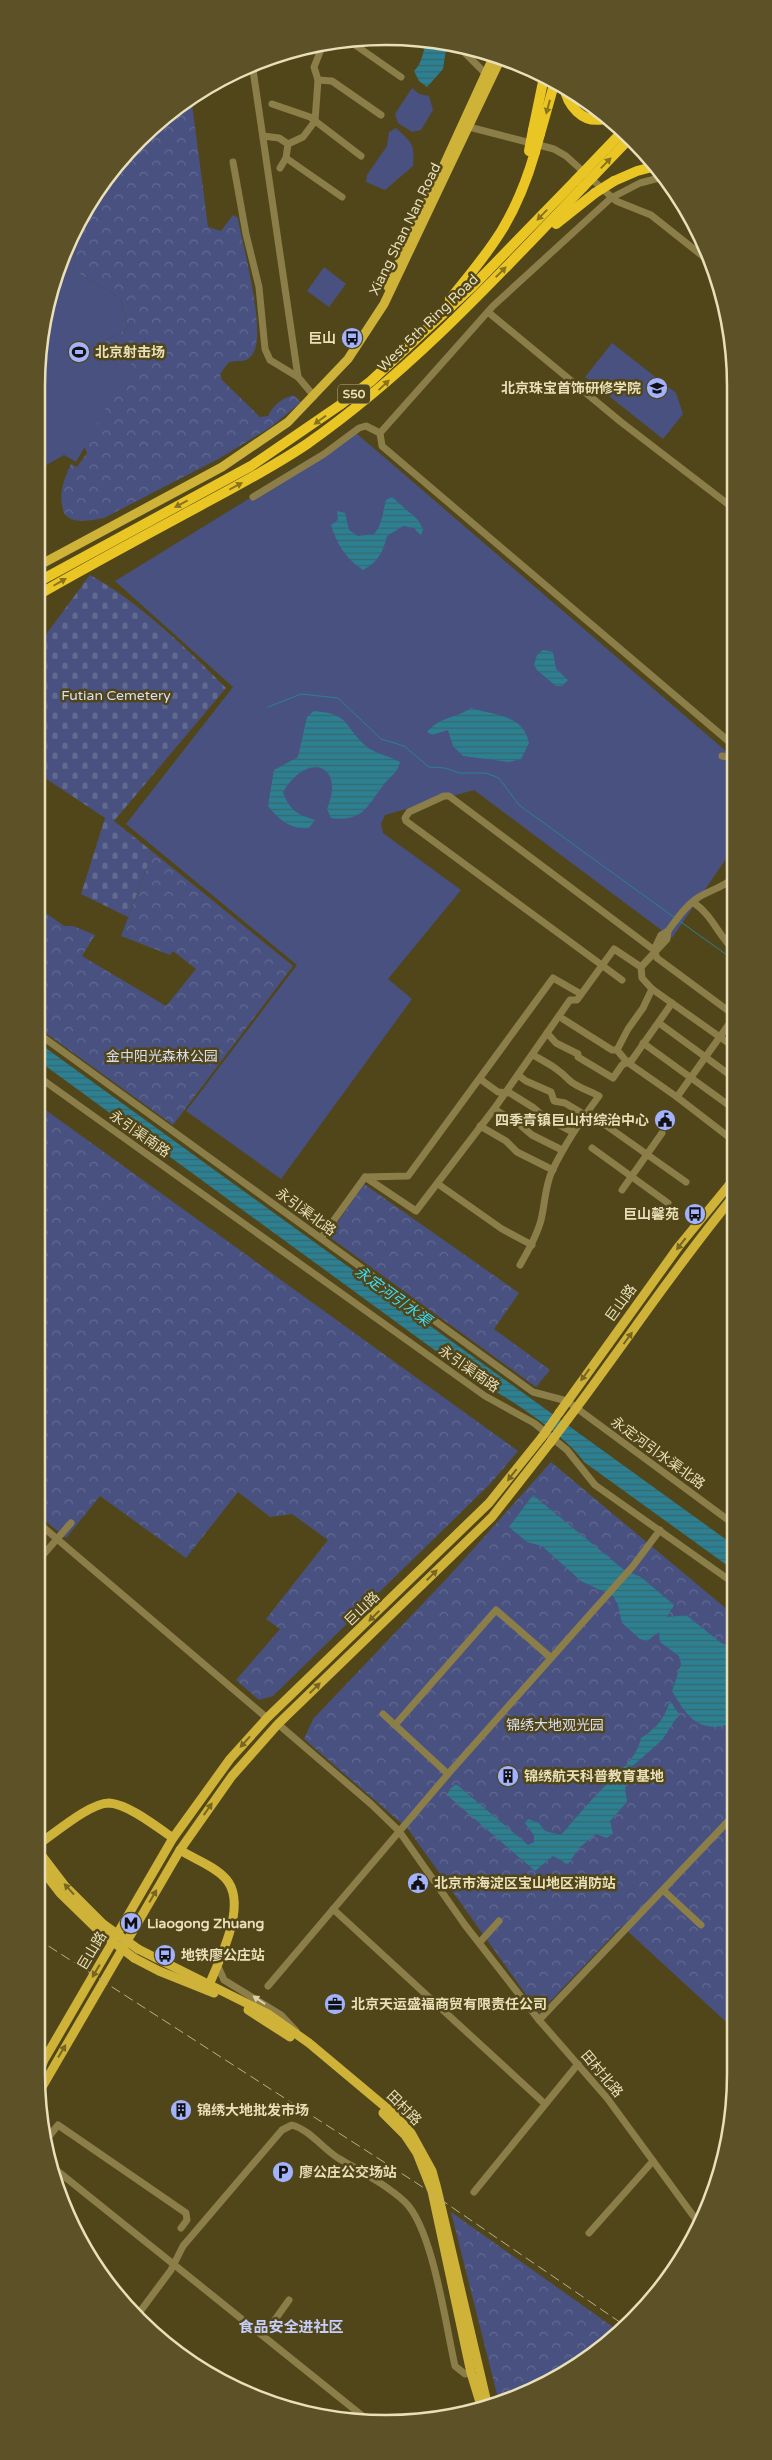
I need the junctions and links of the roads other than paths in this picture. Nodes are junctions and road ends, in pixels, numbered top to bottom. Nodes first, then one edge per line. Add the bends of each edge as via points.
1 (358, 47) edge
2 (320, 52) edge
3 (467, 55) edge
4 (491, 62) edge
5 (498, 64) edge
6 (253, 72) edge
7 (486, 74) junction
8 (402, 77) dead end
9 (318, 80) junction
10 (543, 84) edge
11 (552, 89) edge
12 (566, 97) edge
13 (272, 104) dead end
14 (381, 115) dead end
15 (599, 120) edge
16 (315, 121) junction
17 (469, 126) junction
18 (537, 132) junction
19 (263, 136) junction
20 (619, 137) edge
21 (625, 143) edge
22 (288, 144) junction
23 (361, 156) dead end
24 (286, 158) junction
25 (233, 162) dead end
26 (280, 168) dead end
27 (648, 168) edge
28 (657, 178) edge
29 (580, 184) junction
30 (342, 197) dead end
31 (611, 198) junction
32 (522, 251) junction
33 (700, 254) edge
34 (488, 312) junction
35 (423, 332) junction
36 (298, 377) junction
37 (314, 396) junction
38 (380, 433) junction
39 (254, 497) dead end
40 (727, 503) edge
41 (45, 562) edge
42 (45, 578) edge
43 (45, 591) edge
44 (727, 740) edge
45 (722, 756) dead end
46 (727, 757) edge
47 (727, 883) edge
48 (694, 903) junction
49 (727, 943) edge
50 (654, 950) junction
51 (602, 965) junction
52 (641, 967) junction
53 (622, 980) dead end
54 (652, 989) junction
55 (581, 994) junction
56 (672, 1003) junction
57 (727, 1011) edge
58 (563, 1019) dead end
59 (658, 1024) junction
60 (727, 1026) edge
61 (547, 1033) junction
62 (720, 1037) junction
63 (45, 1039) edge
64 (727, 1042) edge
65 (643, 1043) junction
66 (617, 1050) junction
67 (533, 1055) junction
68 (705, 1057) junction
69 (626, 1062) junction
70 (727, 1073) edge
71 (518, 1075) junction
72 (691, 1077) junction
73 (480, 1079) junction
74 (45, 1082) edge
75 (504, 1093) junction
76 (677, 1097) junction
77 (727, 1104) edge
78 (494, 1109) junction
79 (585, 1115) junction
80 (604, 1124) dead end
81 (480, 1126) junction
82 (572, 1132) junction
83 (662, 1134) dead end
84 (727, 1135) edge
85 (592, 1148) dead end
86 (562, 1150) junction
87 (648, 1154) junction
88 (552, 1170) junction
89 (632, 1176) junction
90 (365, 1177) junction
91 (686, 1182) dead end
92 (438, 1184) junction
93 (727, 1188) edge
94 (622, 1190) dead end
95 (668, 1203) dead end
96 (727, 1204) edge
97 (321, 1238) junction
98 (532, 1245) junction
99 (520, 1265) dead end
100 (567, 1401) junction
101 (576, 1408) junction
102 (727, 1519) edge
103 (71, 1523) dead end
104 (45, 1529) edge
105 (660, 1530) junction
106 (57, 1539) junction
107 (45, 1553) edge
108 (727, 1578) edge
109 (550, 1658) junction
110 (383, 1714) dead end
111 (267, 1718) junction
112 (278, 1724) junction
113 (395, 1725) junction
114 (448, 1774) junction
115 (727, 1823) edge
116 (399, 1831) junction
117 (173, 1838) junction
118 (45, 1841) edge
119 (180, 1850) junction
120 (45, 1859) edge
121 (45, 1874) edge
122 (664, 1890) junction
123 (333, 1909) junction
124 (500, 1921) dead end
125 (701, 1925) dead end
126 (101, 1928) junction
127 (480, 1942) junction
128 (217, 1963) junction
129 (268, 1986) dead end
130 (208, 1988) junction
131 (539, 2020) junction
132 (309, 2043) junction
133 (45, 2058) edge
134 (578, 2064) junction
135 (45, 2081) edge
136 (546, 2104) junction
137 (51, 2134) edge
138 (653, 2161) junction
139 (60, 2173) edge
140 (474, 2192) dead end
141 (695, 2218) edge
142 (181, 2228) dead end
143 (589, 2233) dead end
144 (174, 2262) junction
145 (289, 2300) dead end
146 (141, 2311) edge
147 (264, 2335) junction
148 (471, 2373) junction
149 (486, 2400) edge
150 (480, 2401) edge
151 (360, 2414) edge

1 - 8 street
2 - 9 street via 314,67
3 - 7 street
4 - 7 main road, Xiang Shan Nan Road
5 - 17 main road, Xiang Shan Nan Road
6 - 19 street
7 - 37 main road, Xiang Shan Nan Road via 374,314
9 - 14 street via 332,81
9 - 16 street
10 - 18 highway
11 -> 18 highway
12 - 15 highway via 583,116
13 - 16 street
16 - 22 street via 304,137
16 - 23 street
17 - 31 street via 554,149 566,156
17 - 37 main road, Xiang Shan Nan Road via 384,304 348,359
18 - 35 highway, bridge via 518,203 493,247
19 - 22 street via 279,138
19 - 36 street
20 - 29 highway, West 5th Ring Road / S50, bridge
29 -> 21 highway, West 5th Ring Road / S50, bridge
22 - 24 street
24 - 26 street
24 - 30 street
25 - 36 street via 259,287 265,349 270,360
27 - 32 highway, bridge via 594,192
28 - 31 street
29 - 32 highway, West 5th Ring Road / S50
29 -> 35 highway, West 5th Ring Road / S50
31 - 33 street via 651,215
31 - 34 street
43 -> 32 highway, West 5th Ring Road / S50 via 257,475 340,420 431,341
34 - 38 street
34 - 40 street via 621,422
35 -> 42 highway, West 5th Ring Road / S50 via 371,381 299,435 251,466
36 - 37 street
37 - 41 main road, Xiang Shan Nan Road via 288,422 241,456
38 - 39 street via 366,426 359,428 324,454
38 - 44 street via 382,446
45 - 46 street
47 - 48 street
48 - 49 street via 706,911
48 - 50 street via 682,912 668,931 667,939
50 - 51 street via 449,796 409,812 406,820
50 - 52 street
50 - 57 street via 657,958
51 - 52 street via 614,949
51 - 53 street
51 - 55 street
52 - 54 street via 642,978
54 - 56 street
54 - 66 street
55 - 61 street via 577,1000 570,1000
55 - 73 street via 553,978
56 - 59 street
56 - 62 street
58 - 66 street
59 - 65 street
59 - 68 street
60 - 62 street
61 - 67 street
61 - 69 street via 578,1054 578,1058 613,1078
62 - 64 street
62 - 68 street
63 - 97 street, 永引渠北路
65 - 69 street via 632,1060
65 - 72 street
66 - 69 street
67 - 71 street
67 - 79 street via 598,1096
68 - 70 street
68 - 72 street
69 - 76 street
71 - 75 street
71 - 79 street via 551,1092 554,1101 565,1102
72 - 76 street
72 - 77 street
73 - 75 street
73 - 90 street via 408,1176
74 - 105 street, 永引渠南路 via 485,1396 534,1423 567,1450 595,1484
75 - 78 street
75 - 82 street
76 - 84 street
78 - 81 street
78 - 86 street via 532,1135
79 - 82 street
80 - 87 street
81 - 88 street via 506,1141 517,1152
81 - 92 street
82 - 86 street
83 - 87 street
85 - 89 street
86 - 88 street
87 - 89 street
87 - 91 street
88 - 98 street
89 - 94 street
89 - 95 street
90 - 92 street via 416,1211
90 - 97 street
92 - 98 street via 502,1229
93 -> 100 main road, 巨山路 via 679,1246
101 -> 96 main road, 巨山路 via 692,1246
97 - 100 street, 永引渠北路 via 533,1392
98 - 99 street
100 - 101 street, 永定河引水渠北路
100 -> 111 main road, 巨山路, bridge via 489,1502
101 - 102 street, 永定河引水渠北路
112 -> 101 main road, 巨山路, bridge via 492,1517
103 - 106 street
104 - 106 street
105 - 108 street, 永引渠南路
105 - 109 street via 633,1566
106 - 107 street
106 - 111 street
109 - 113 street via 496,1610
109 - 114 street
110 - 113 street
111 -> 117 main road, 巨山路 via 230,1759
112 - 116 street, 田村北路
119 -> 112 main road, 巨山路 via 232,1776
113 - 114 street
114 - 116 street
115 - 122 street
116 - 123 street
116 - 127 street, 田村北路
117 - 118 main road via 124,1808 108,1803 95,1806
117 -> 133 main road, 巨山路
119 - 128 main road via 220,1874 233,1891 236,1908
135 -> 119 main road, 巨山路
126 -> 120 main road
121 - 126 main road via 60,1893
122 - 125 street
122 - 131 street
123 - 129 street
123 - 136 street
124 - 127 street
126 - 130 main road, 田村路, bridge
126 - 130 main road, 田村路, bridge via 134,1958 159,1972
127 - 131 street, 田村北路
128 - 130 main road
132 -> 128 street via 281,2015 224,1980
130 - 132 main road, 田村路 via 268,2014
130 - 148 main road, 田村路 via 294,2040 389,2118 405,2135 417,2153 432,2191
131 - 134 street, 田村北路
132 - 149 main road, 田村路 via 395,2115 421,2150 437,2189
134 - 136 street
134 - 138 street, 田村北路 via 608,2098
136 - 140 street
137 - 142 street via 58,2125 186,2213 187,2220
138 - 141 street, 田村北路
138 - 143 street
139 - 144 street
144 - 146 street
144 - 147 street
144 - 148 street via 183,2246 282,2130 296,2126 408,2206 428,2243 455,2366 465,2374
145 - 147 street
147 - 151 street
148 - 150 main road, 田村路

